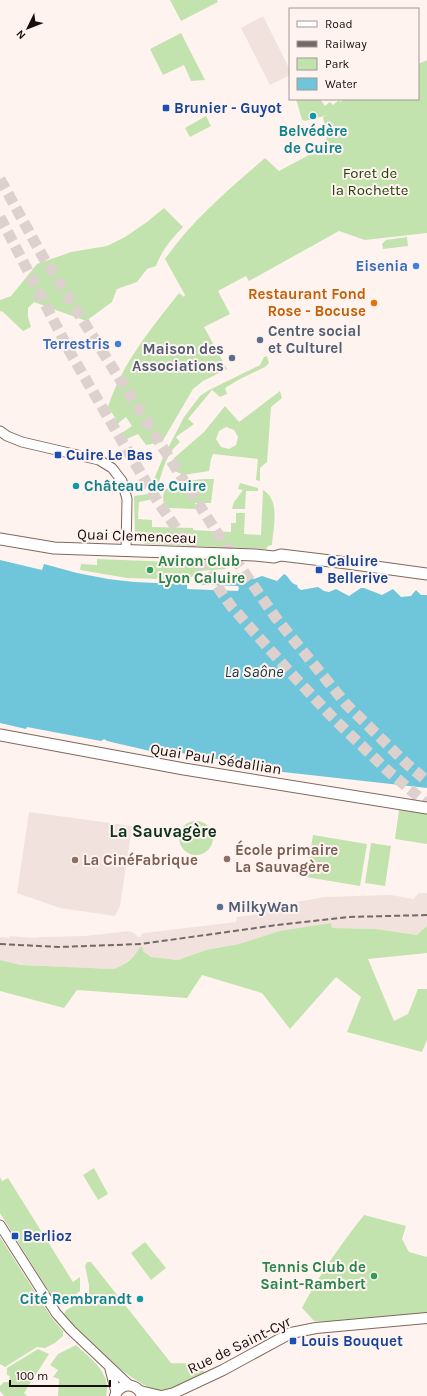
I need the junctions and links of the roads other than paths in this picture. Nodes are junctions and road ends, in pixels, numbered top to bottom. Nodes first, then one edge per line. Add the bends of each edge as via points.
1 (0, 431) edge
2 (0, 540) edge
3 (126, 551) junction
4 (390, 572) junction
5 (427, 574) edge
6 (427, 580) edge
7 (0, 735) edge
8 (427, 808) edge
9 (0, 1225) edge
10 (427, 1318) edge
11 (110, 1368) junction
12 (129, 1385) junction
13 (115, 1394) edge
14 (141, 1394) edge
15 (161, 1396) edge

1 - 3 street via 22,442 99,460 112,468 122,482 127,499
2 - 3 main road, Quai Clemenceau via 50,548
3 - 4 main road, Quai Clemenceau via 274,557 281,555
4 - 5 main road, Quai Clemenceau
4 - 6 main road, Quai Clemenceau
7 - 8 main road, Quai Paul Sédallian via 188,770
9 - 11 street via 56,1314
10 - 15 main road, Rue de Saint-Cyr via 316,1328 291,1333 217,1373 174,1393
11 - 12 street
11 - 13 street
12 - 13 main road via 122,1387
12 - 14 main road, Rue de Saint-Cyr via 134,1386
14 - 15 main road, Rue de Saint-Cyr

